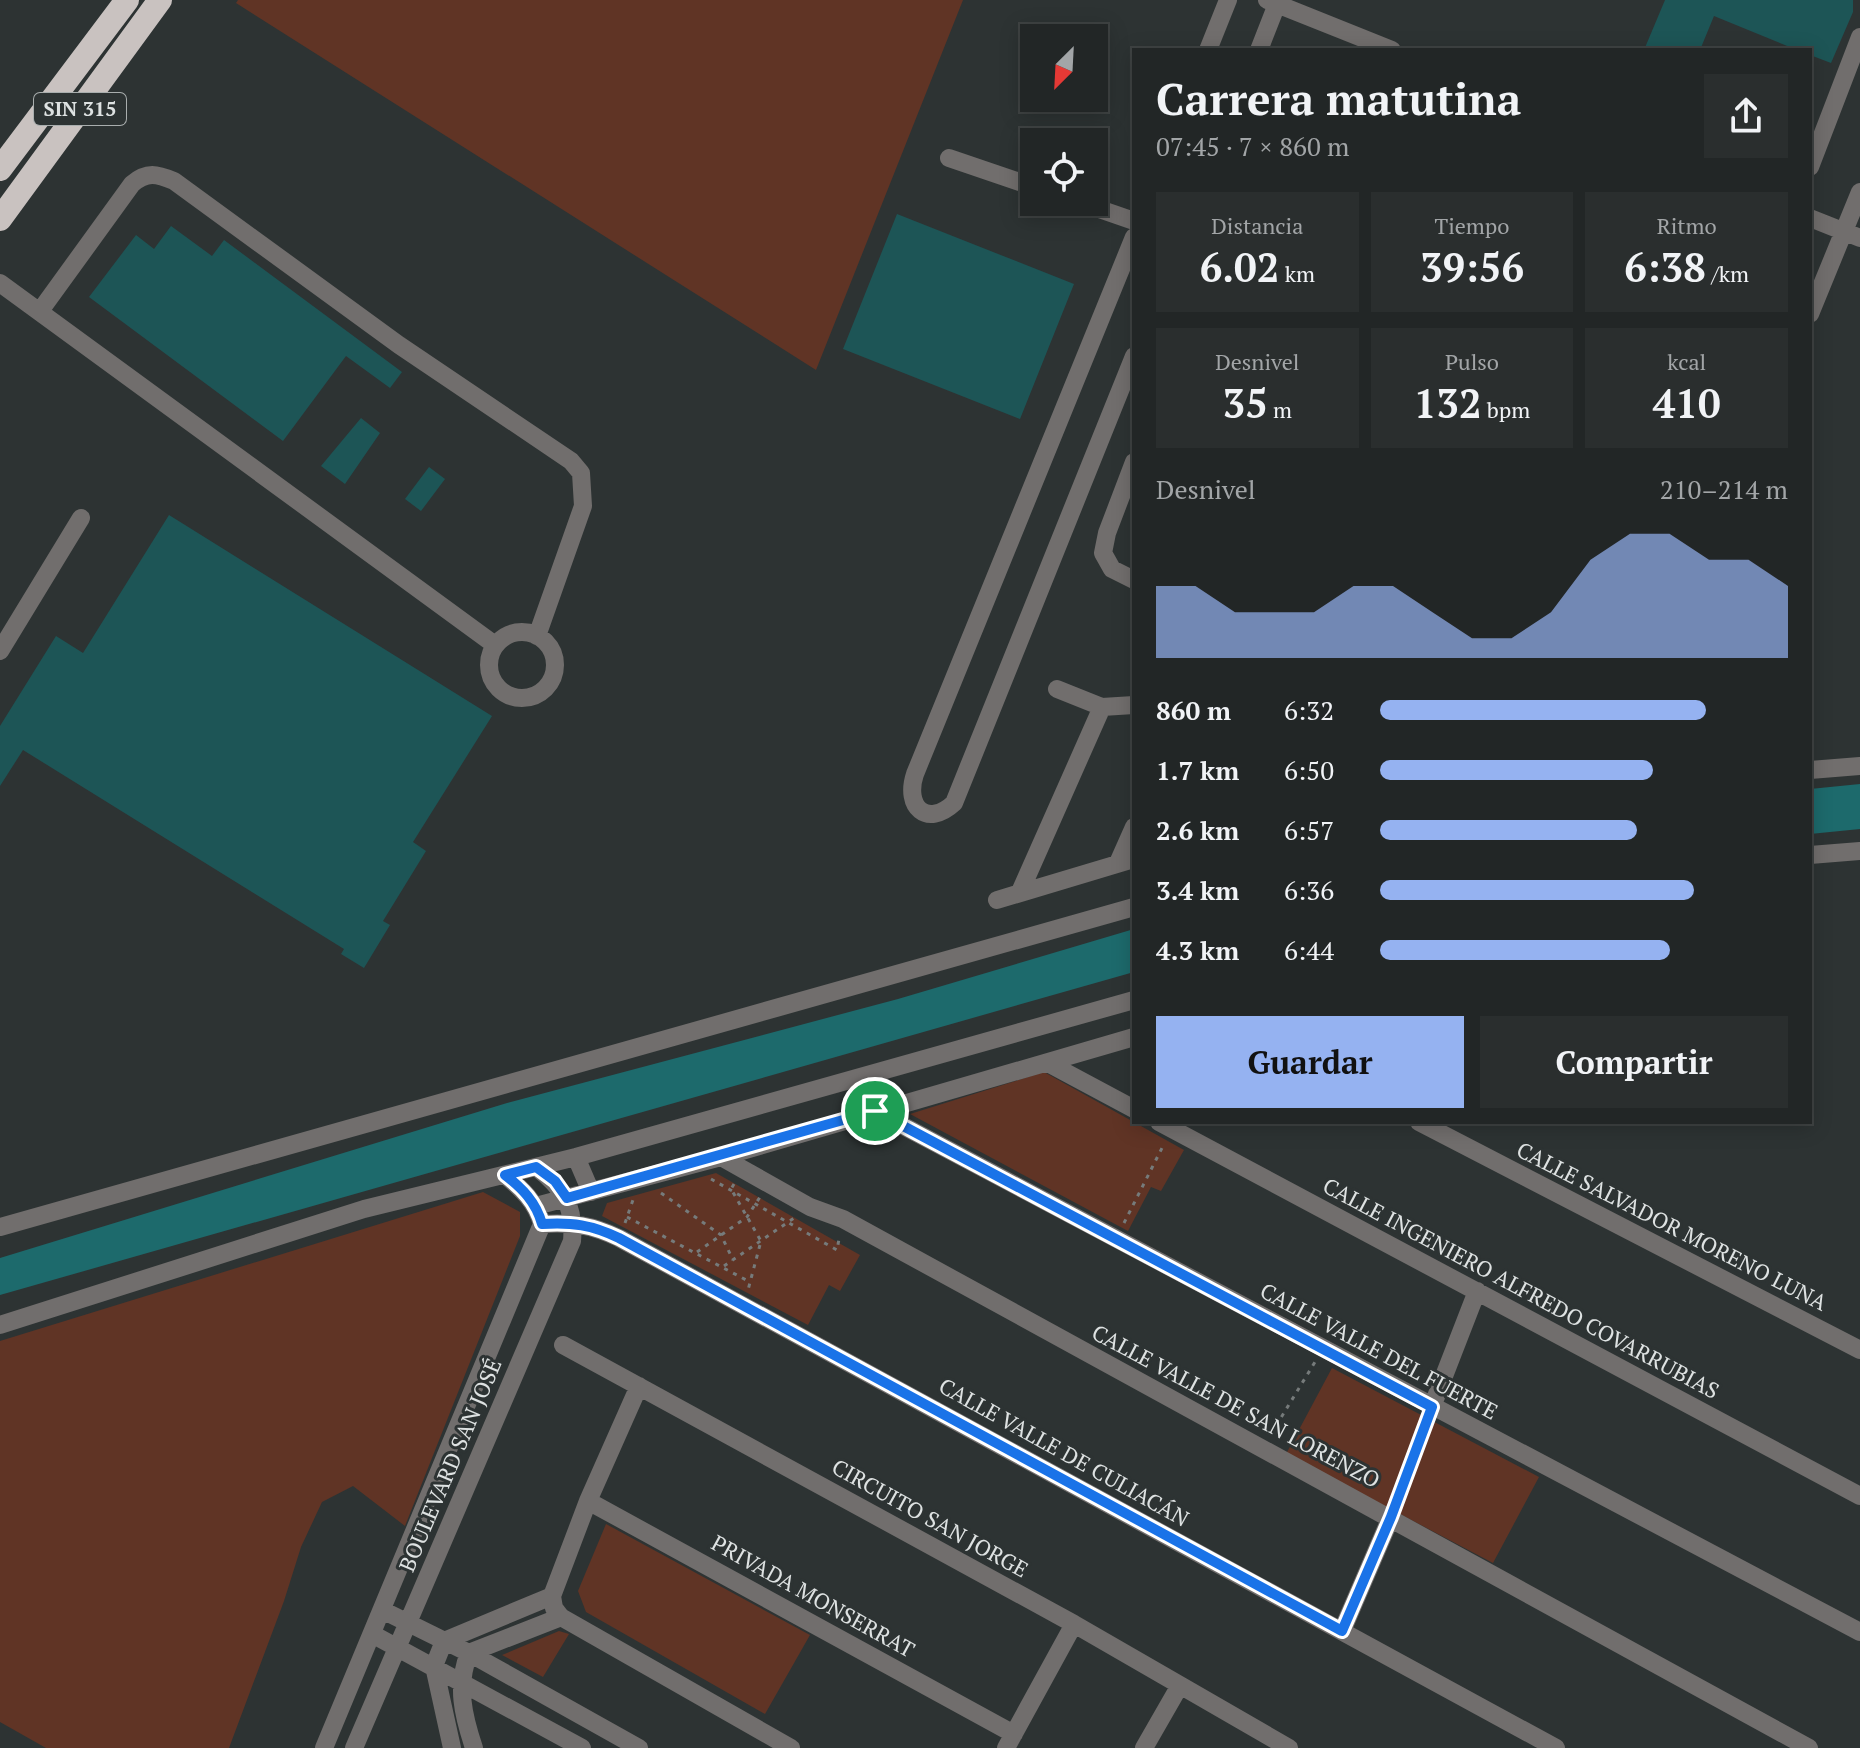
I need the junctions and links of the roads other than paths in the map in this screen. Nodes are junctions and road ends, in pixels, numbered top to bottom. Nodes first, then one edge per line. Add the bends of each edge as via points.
1 (127, 0) edge
2 (160, 0) edge
3 (1228, 0) edge
4 (1272, 2) edge
5 (1860, 37) edge
6 (1209, 48) edge
7 (1260, 48) edge
8 (1387, 48) edge
9 (949, 158) dead end
10 (1812, 162) edge
11 (0, 169) edge
12 (1020, 182) edge
13 (1860, 192) edge
14 (1108, 212) edge
15 (0, 219) edge
16 (1812, 219) edge
17 (1132, 220) edge
18 (1852, 234) edge
19 (1132, 242) edge
20 (0, 283) edge
21 (1812, 310) edge
22 (40, 311) junction
23 (1132, 361) edge
24 (1132, 467) edge
25 (81, 518) dead end
26 (1132, 579) edge
27 (537, 636) junction
28 (495, 645) junction
29 (0, 651) edge
30 (1057, 689) dead end
31 (1132, 705) edge
32 (1102, 707) junction
33 (1860, 766) edge
34 (1812, 770) edge
35 (1132, 836) edge
36 (1860, 851) edge
37 (1812, 855) edge
38 (1126, 861) edge
39 (1020, 892) junction
40 (997, 900) dead end
41 (1132, 908) edge
42 (1132, 1001) edge
43 (1132, 1038) edge
44 (1048, 1063) junction
45 (1132, 1108) edge
46 (875, 1111) junction
47 (1423, 1124) edge
48 (1165, 1125) edge
49 (576, 1157) junction
50 (721, 1157) junction
51 (536, 1167) junction
52 (505, 1175) junction
53 (591, 1192) junction
54 (567, 1198) junction
55 (539, 1215) junction
56 (573, 1222) junction
57 (0, 1227) edge
58 (1477, 1291) junction
59 (0, 1325) edge
60 (563, 1345) dead end
61 (1860, 1350) edge
62 (639, 1386) junction
63 (1432, 1407) junction
64 (1860, 1496) edge
65 (588, 1501) junction
66 (1391, 1517) junction
67 (552, 1596) junction
68 (382, 1610) junction
69 (505, 1615) junction
70 (561, 1617) junction
71 (409, 1624) junction
72 (1074, 1624) junction
73 (1342, 1631) junction
74 (1860, 1632) edge
75 (372, 1634) junction
76 (514, 1636) junction
77 (444, 1641) junction
78 (398, 1648) junction
79 (469, 1653) junction
80 (434, 1666) junction
81 (460, 1680) junction
82 (1179, 1687) junction
83 (471, 1739) edge
84 (450, 1741) edge
85 (1010, 1741) edge
86 (324, 1748) edge
87 (354, 1748) edge
88 (582, 1748) edge
89 (639, 1748) edge
90 (791, 1748) edge
91 (1144, 1748) edge
92 (1289, 1748) edge
93 (1556, 1748) edge
94 (1809, 1748) edge

1 - 11 highway, SIN 315
2 - 15 highway, SIN 315
3 - 6 street
4 - 7 street
4 - 8 street
5 - 10 street
9 - 12 street
13 - 18 street
14 - 17 street
16 - 18 street
18 - 21 street
19 - 23 street via 910,787 919,810 931,815 954,803
20 - 22 street
22 - 27 street via 132,184 142,175 174,181 581,473 583,506
22 - 28 street
24 - 26 street via 1103,553 1112,569
25 - 29 street
27 - 28 street via 514,633
27 - 28 street via 552,652 553,675 529,697 507,694 491,678
30 - 32 street
31 - 32 street
32 - 39 street
33 - 34 street
35 - 38 street
36 - 37 street
38 - 39 street
39 - 40 street
41 - 57 street
42 - 49 street
43 - 44 street
44 - 45 street
44 - 46 street
46 - 50 street
46 - 63 street, CALLE VALLE DEL FUERTE
47 - 61 street, CALLE SALVADOR MORENO LUNA
48 - 58 street, CALLE INGENIERO ALFREDO COVARRUBIAS
49 - 51 street
49 - 53 street
50 - 53 street
50 - 66 street, CALLE VALLE DE SAN LORENZO
51 - 52 street
51 - 54 street
52 - 55 street via 523,1189
52 - 59 street via 364,1209
53 - 54 street
54 - 55 street
54 - 56 street, BOULEVARD SAN JOSÉ
55 - 56 street, CALLE VALLE DE CULIACÁN
55 - 68 street, BOULEVARD SAN JOSÉ
56 - 71 street, BOULEVARD SAN JOSÉ via 572,1241
56 - 73 street, CALLE VALLE DE CULIACÁN via 596,1227 674,1267
58 - 63 street
58 - 64 street, CALLE INGENIERO ALFREDO COVARRUBIAS
60 - 62 street, CIRCUITO SAN JORGE
62 - 65 street
62 - 72 street, CIRCUITO SAN JORGE
63 - 74 street, CALLE VALLE DEL FUERTE
65 - 67 street
65 - 85 street, PRIVADA MONSERRAT
66 - 73 street
66 - 94 street, CALLE VALLE DE SAN LORENZO
67 - 69 street
67 - 70 street
68 - 71 street
68 - 75 street, BOULEVARD SAN JOSÉ
69 - 76 street
69 - 77 street
70 - 76 street
70 - 90 street
71 - 77 street
71 - 78 street, BOULEVARD SAN JOSÉ
72 - 82 street, CIRCUITO SAN JORGE
72 - 85 street
73 - 93 street, CALLE VALLE DE CULIACÁN
75 - 78 street
75 - 86 street, BOULEVARD SAN JOSÉ
76 - 79 street
77 - 79 street
77 - 80 street
78 - 80 street
78 - 87 street, BOULEVARD SAN JOSÉ
79 - 81 street
79 - 89 street
80 - 81 street
80 - 84 street
81 - 83 street
81 - 88 street
82 - 91 street
82 - 92 street, CIRCUITO SAN JORGE
83 - 84 street

